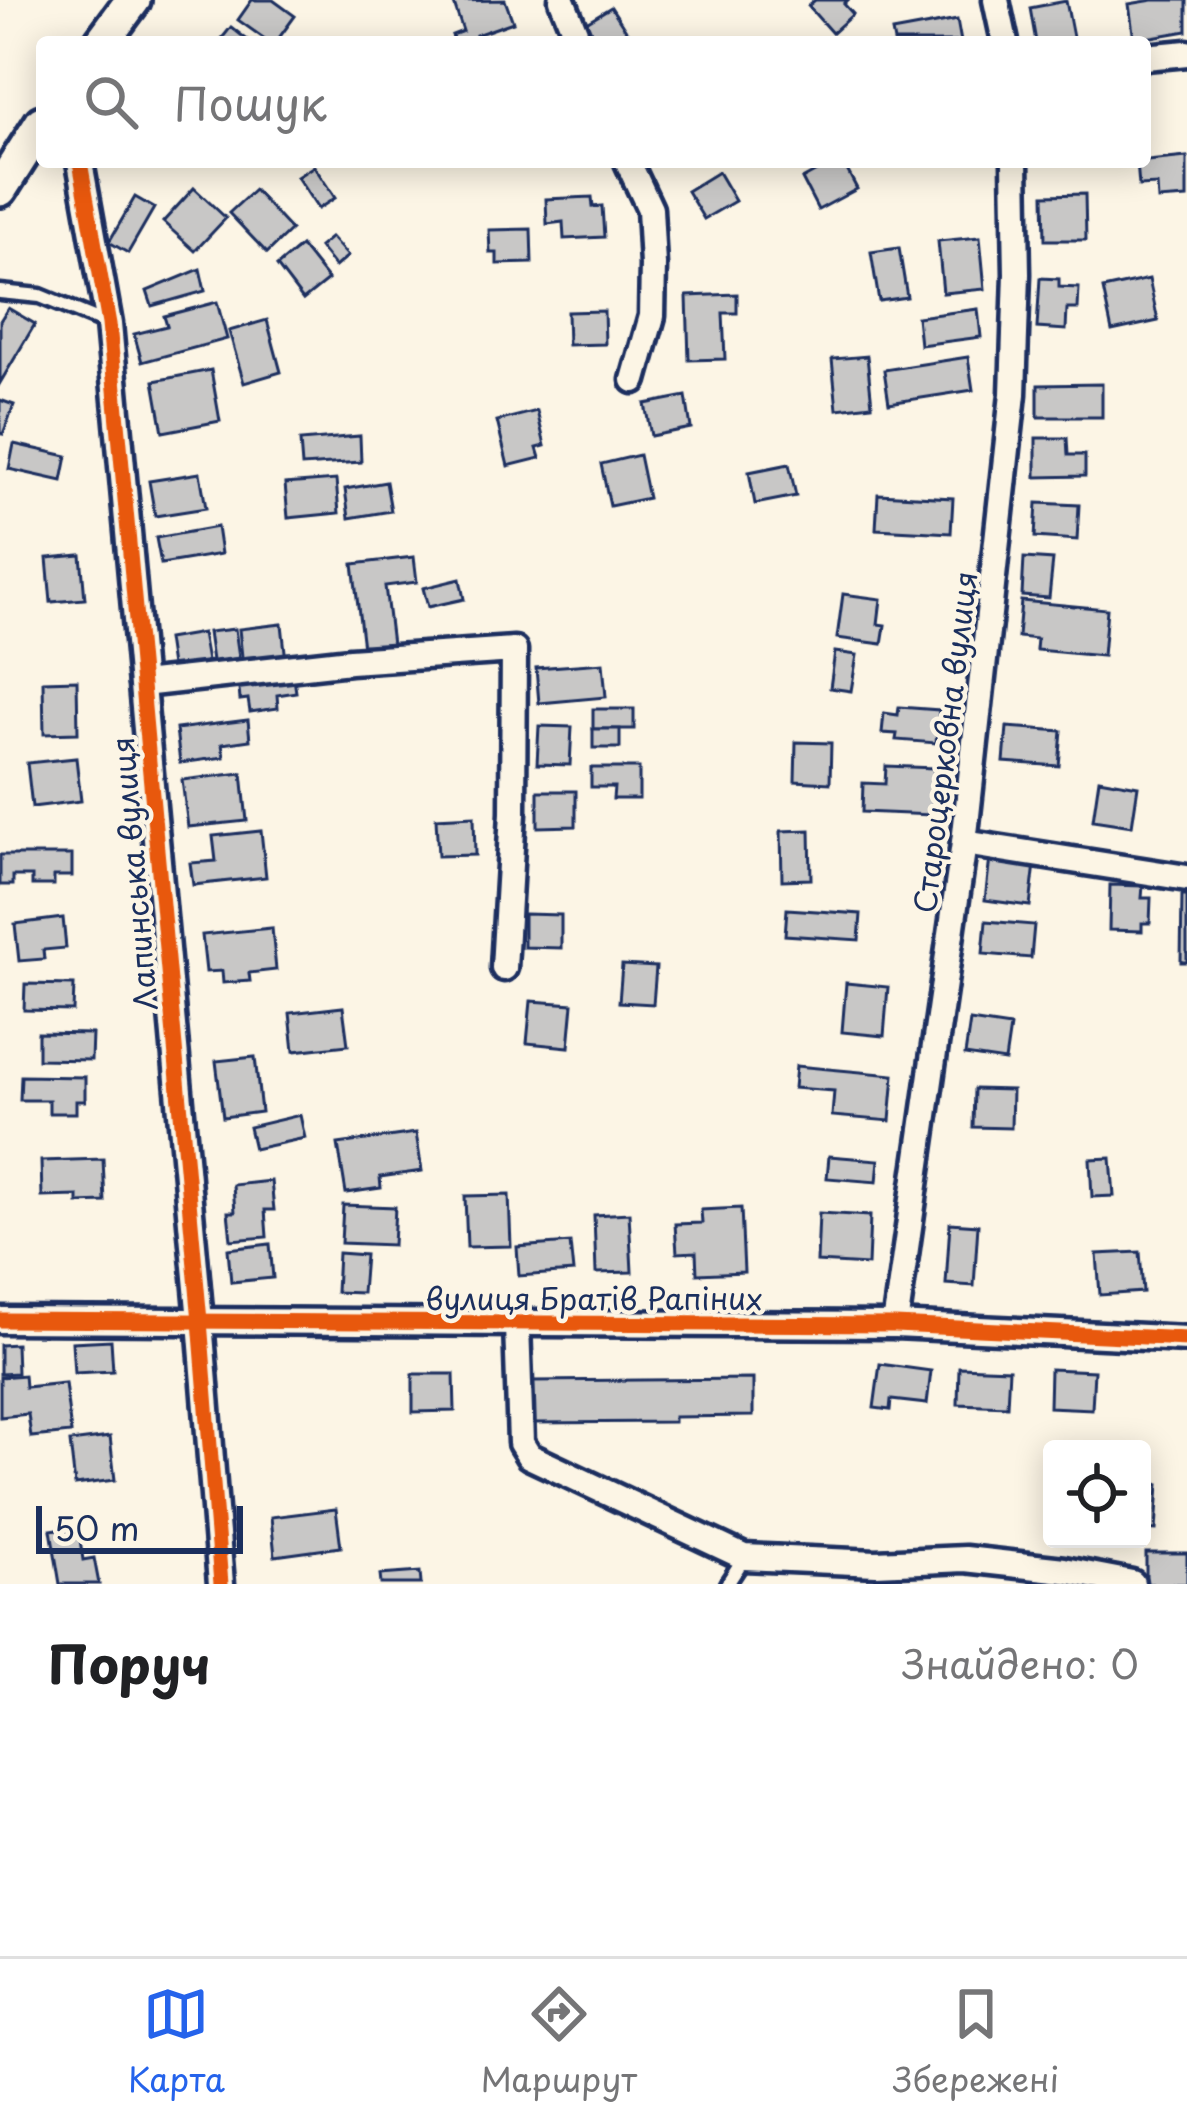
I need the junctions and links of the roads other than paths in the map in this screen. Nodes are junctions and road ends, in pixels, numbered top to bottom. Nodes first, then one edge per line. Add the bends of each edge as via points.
1 (133, 0) edge
2 (562, 0) edge
3 (996, 0) edge
4 (106, 36) edge
5 (577, 36) edge
6 (1004, 36) edge
7 (1187, 53) edge
8 (1151, 56) edge
9 (36, 125) edge
10 (36, 130) edge
11 (0, 152) edge
12 (81, 168) edge
13 (631, 168) edge
14 (1016, 168) edge
15 (0, 189) edge
16 (0, 292) edge
17 (109, 324) junction
18 (634, 380) dead end
19 (142, 684) junction
20 (964, 843) junction
21 (1187, 878) edge
22 (504, 968) dead end
23 (0, 1320) edge
24 (200, 1321) junction
25 (518, 1325) junction
26 (895, 1325) junction
27 (1187, 1339) edge
28 (744, 1557) junction
29 (876, 1563) junction
30 (1132, 1583) edge
31 (220, 1584) edge
32 (728, 1584) edge
33 (893, 1584) edge

1 - 4 main road
2 - 5 street
3 - 6 street
7 - 8 street
9 - 11 main road
10 - 15 main road
12 - 17 street, Лапинська вулиця
13 - 18 street via 650,209 653,266 652,316
14 - 20 street, Староцерковна вулиця via 1012,394
16 - 17 lane via 40,296
17 - 19 street, Лапинська вулиця
19 - 22 street via 514,650
19 - 24 street, Лапинська вулиця
20 - 21 street
20 - 26 street, Староцерковна вулиця
23 - 24 street, вулиця Братів Рапіних
24 - 25 street, вулиця Братів Рапіних
24 - 31 street, Лапинська вулиця
25 - 26 street, вулиця Братів Рапіних
25 - 28 street, вулиця Братів Рапіних via 521,1443 529,1456
26 - 27 street, вулиця Братів Рапіних
28 - 29 street, вулиця Братів Рапіних
28 - 32 lane
29 - 30 street, вулиця Братів Рапіних via 965,1559
29 - 33 street

